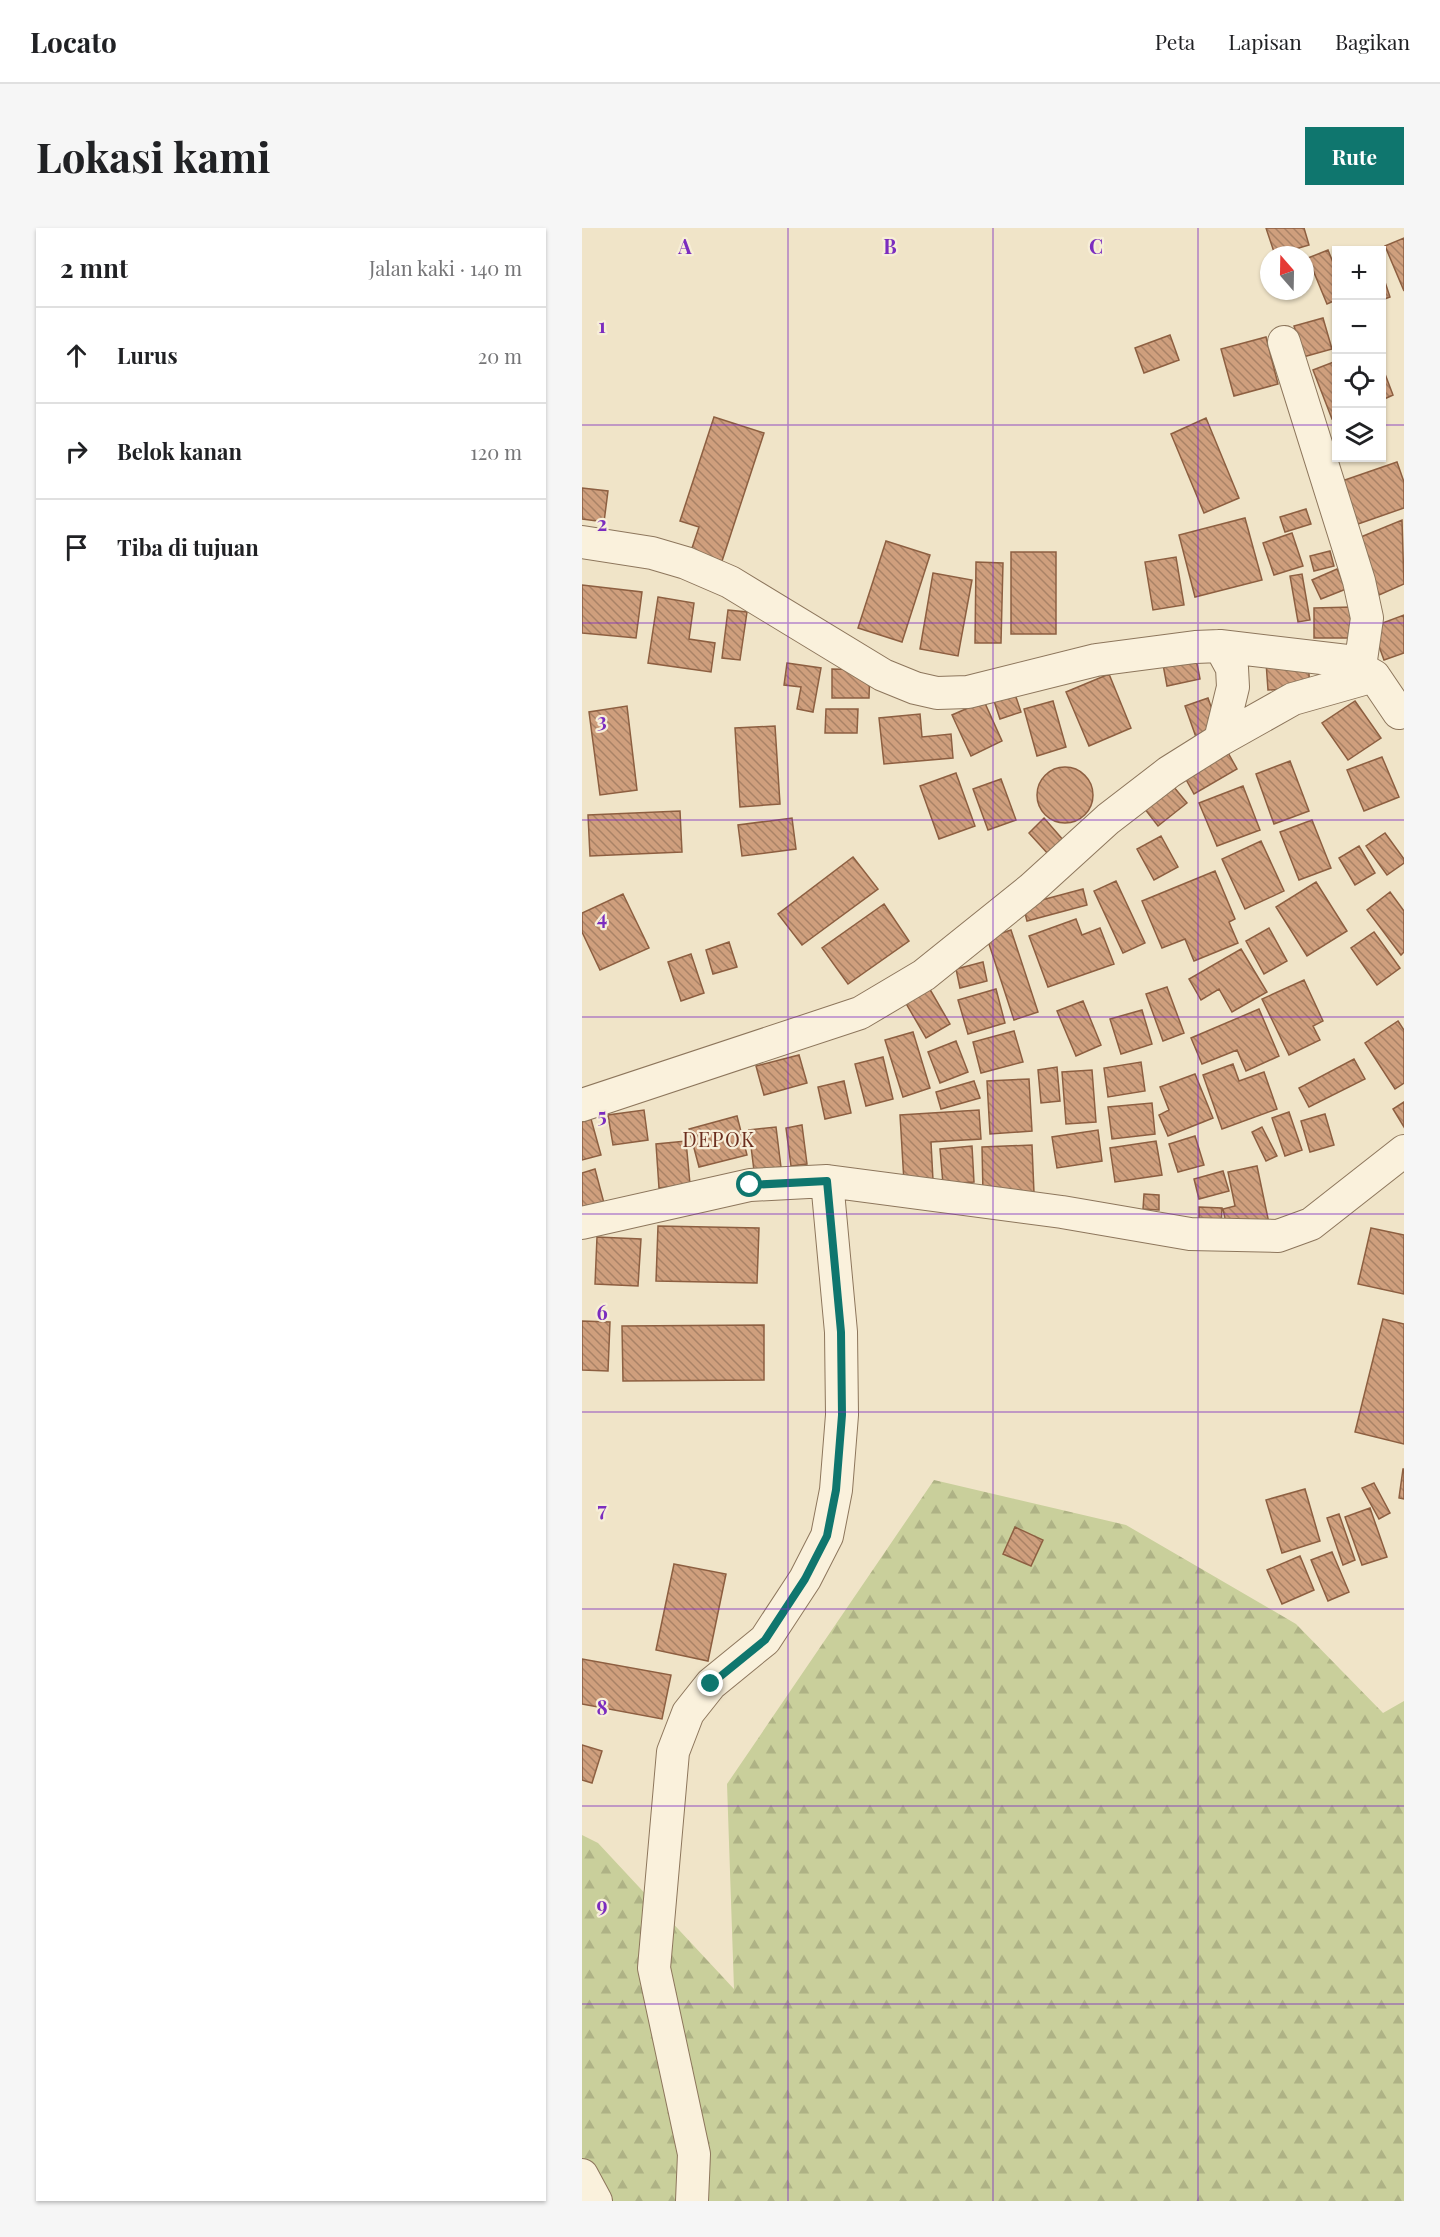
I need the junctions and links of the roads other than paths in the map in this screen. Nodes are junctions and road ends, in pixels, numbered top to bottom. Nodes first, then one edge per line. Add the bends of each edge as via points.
1 (1284, 342) dead end
2 (582, 542) edge
3 (1220, 646) junction
4 (1367, 671) junction
5 (1402, 718) edge
6 (1220, 740) junction
7 (582, 1105) edge
8 (1404, 1151) edge
9 (827, 1181) junction
10 (582, 1223) edge
11 (582, 2175) edge
12 (596, 2201) edge
13 (692, 2201) edge

1 - 4 street via 1359,581 1367,618
2 - 3 street via 652,553 730,582 884,675 937,693 968,692 1096,660
3 - 4 street via 1347,662
3 - 6 street via 1232,668 1233,687
4 - 5 street
4 - 6 street via 1293,699
6 - 7 street via 1169,772 1108,819 1030,889 894,995 860,1013
8 - 9 street via 1311,1224 1278,1236 1190,1234 1062,1212
9 - 10 street via 750,1185
9 - 13 street via 841,1332 842,1415 836,1490 827,1536 805,1579 765,1640 711,1684 688,1713 673,1752 654,1968 694,2154
11 - 12 street

